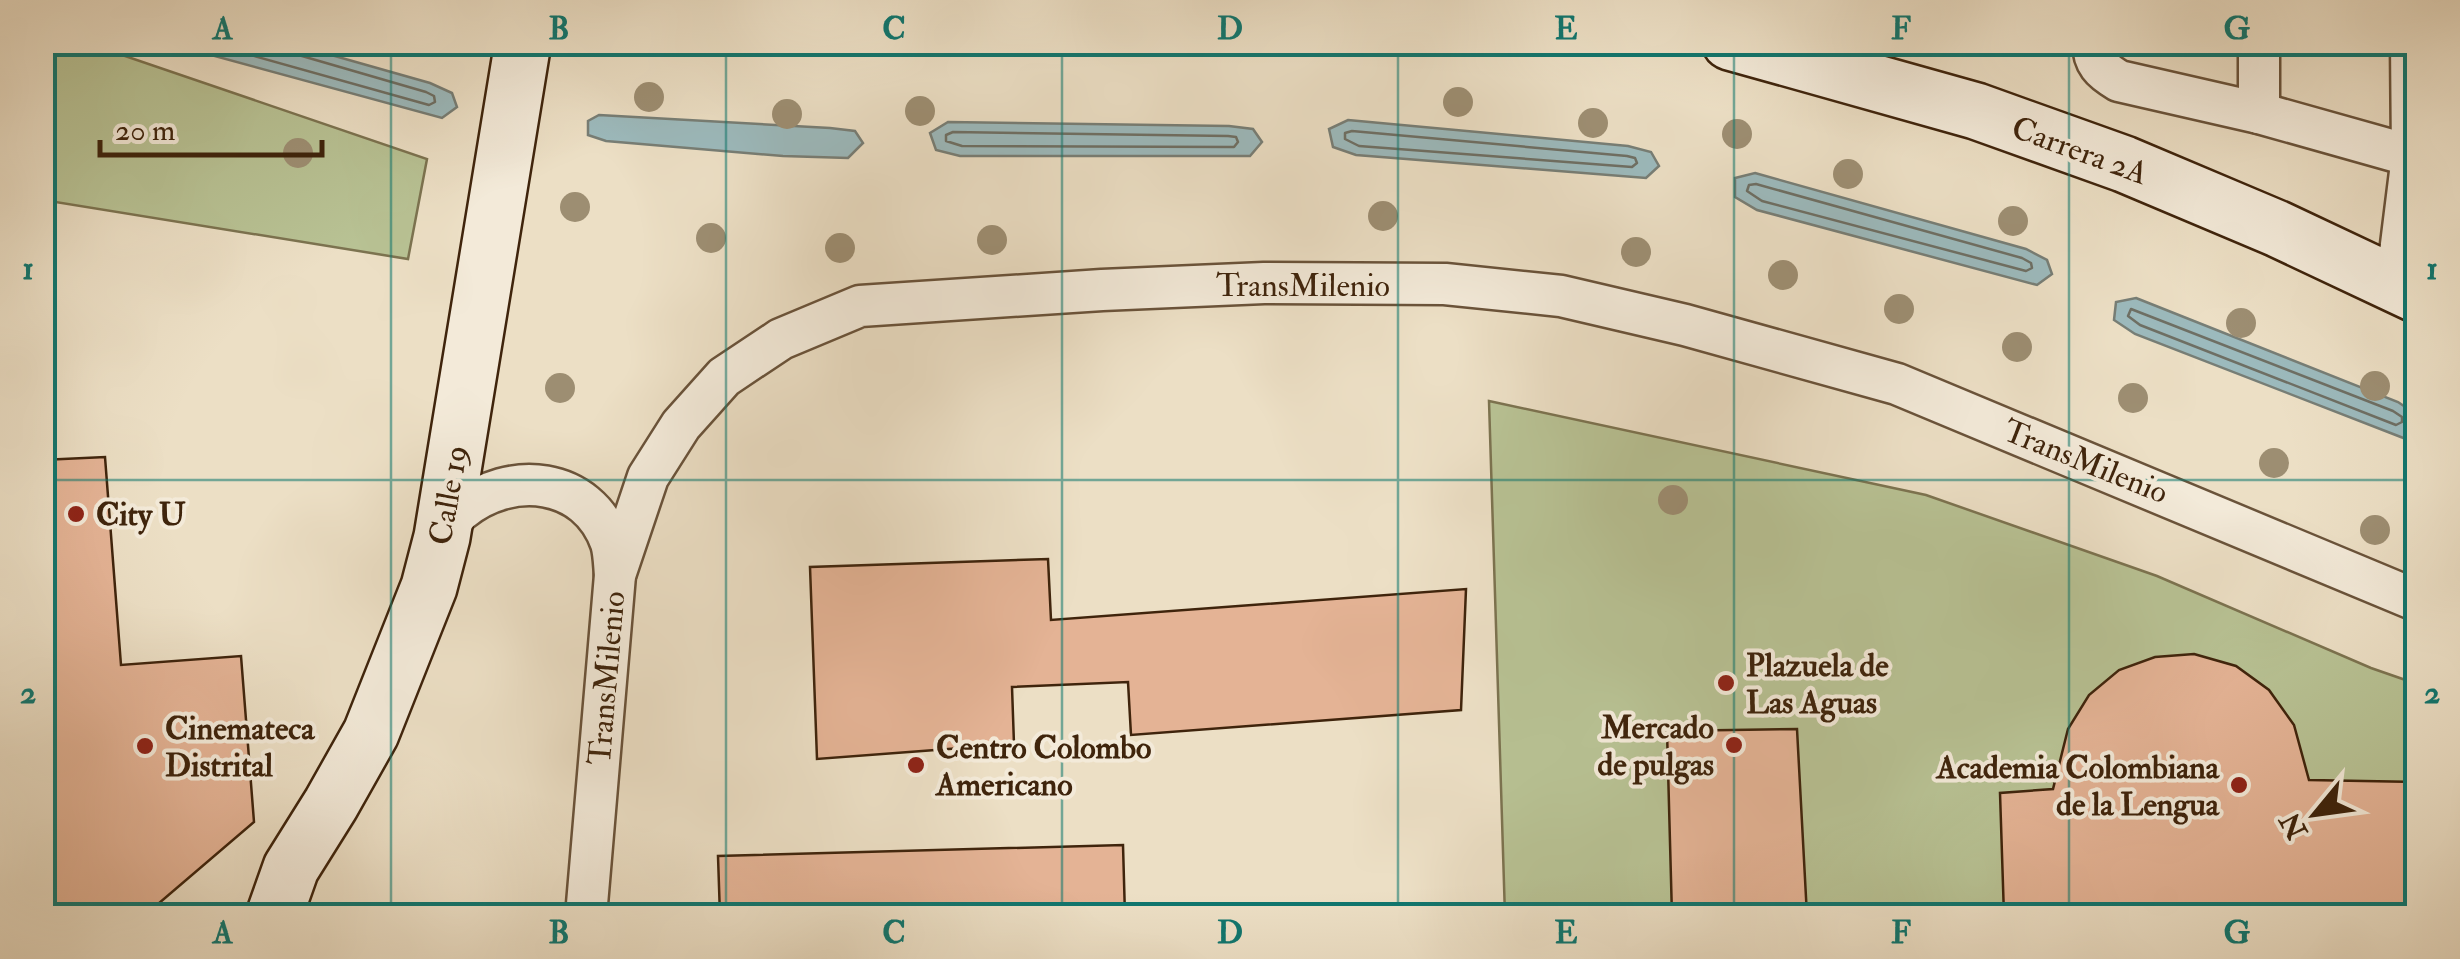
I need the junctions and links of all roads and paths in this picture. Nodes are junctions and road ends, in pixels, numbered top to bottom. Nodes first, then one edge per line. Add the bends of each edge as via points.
1 (523, 42) edge
2 (1730, 42) edge
3 (2094, 42) edge
4 (2259, 42) edge
5 (2412, 42) edge
6 (2259, 113) junction
7 (2412, 156) junction
8 (2407, 290) edge
9 (442, 536) junction
10 (615, 575) junction
11 (2418, 600) edge
12 (274, 916) edge
13 (586, 916) edge

1 - 9 street, Calle 19
2 - 8 street, Carrera 2A via 1976,111 2124,164
3 - 6 lane via 2093,58 2119,82
4 - 6 lane
5 - 7 lane
6 - 7 lane
7 - 8 lane
9 - 10 lane via 459,512 494,492 512,484 544,484 596,516
9 - 12 street, Calle 19 via 430,587 371,733 291,868
10 - 11 lane, TransMilenio via 648,477 713,389 781,339 860,306 1264,283 1445,284 1561,296 1897,384
10 - 13 lane, TransMilenio

